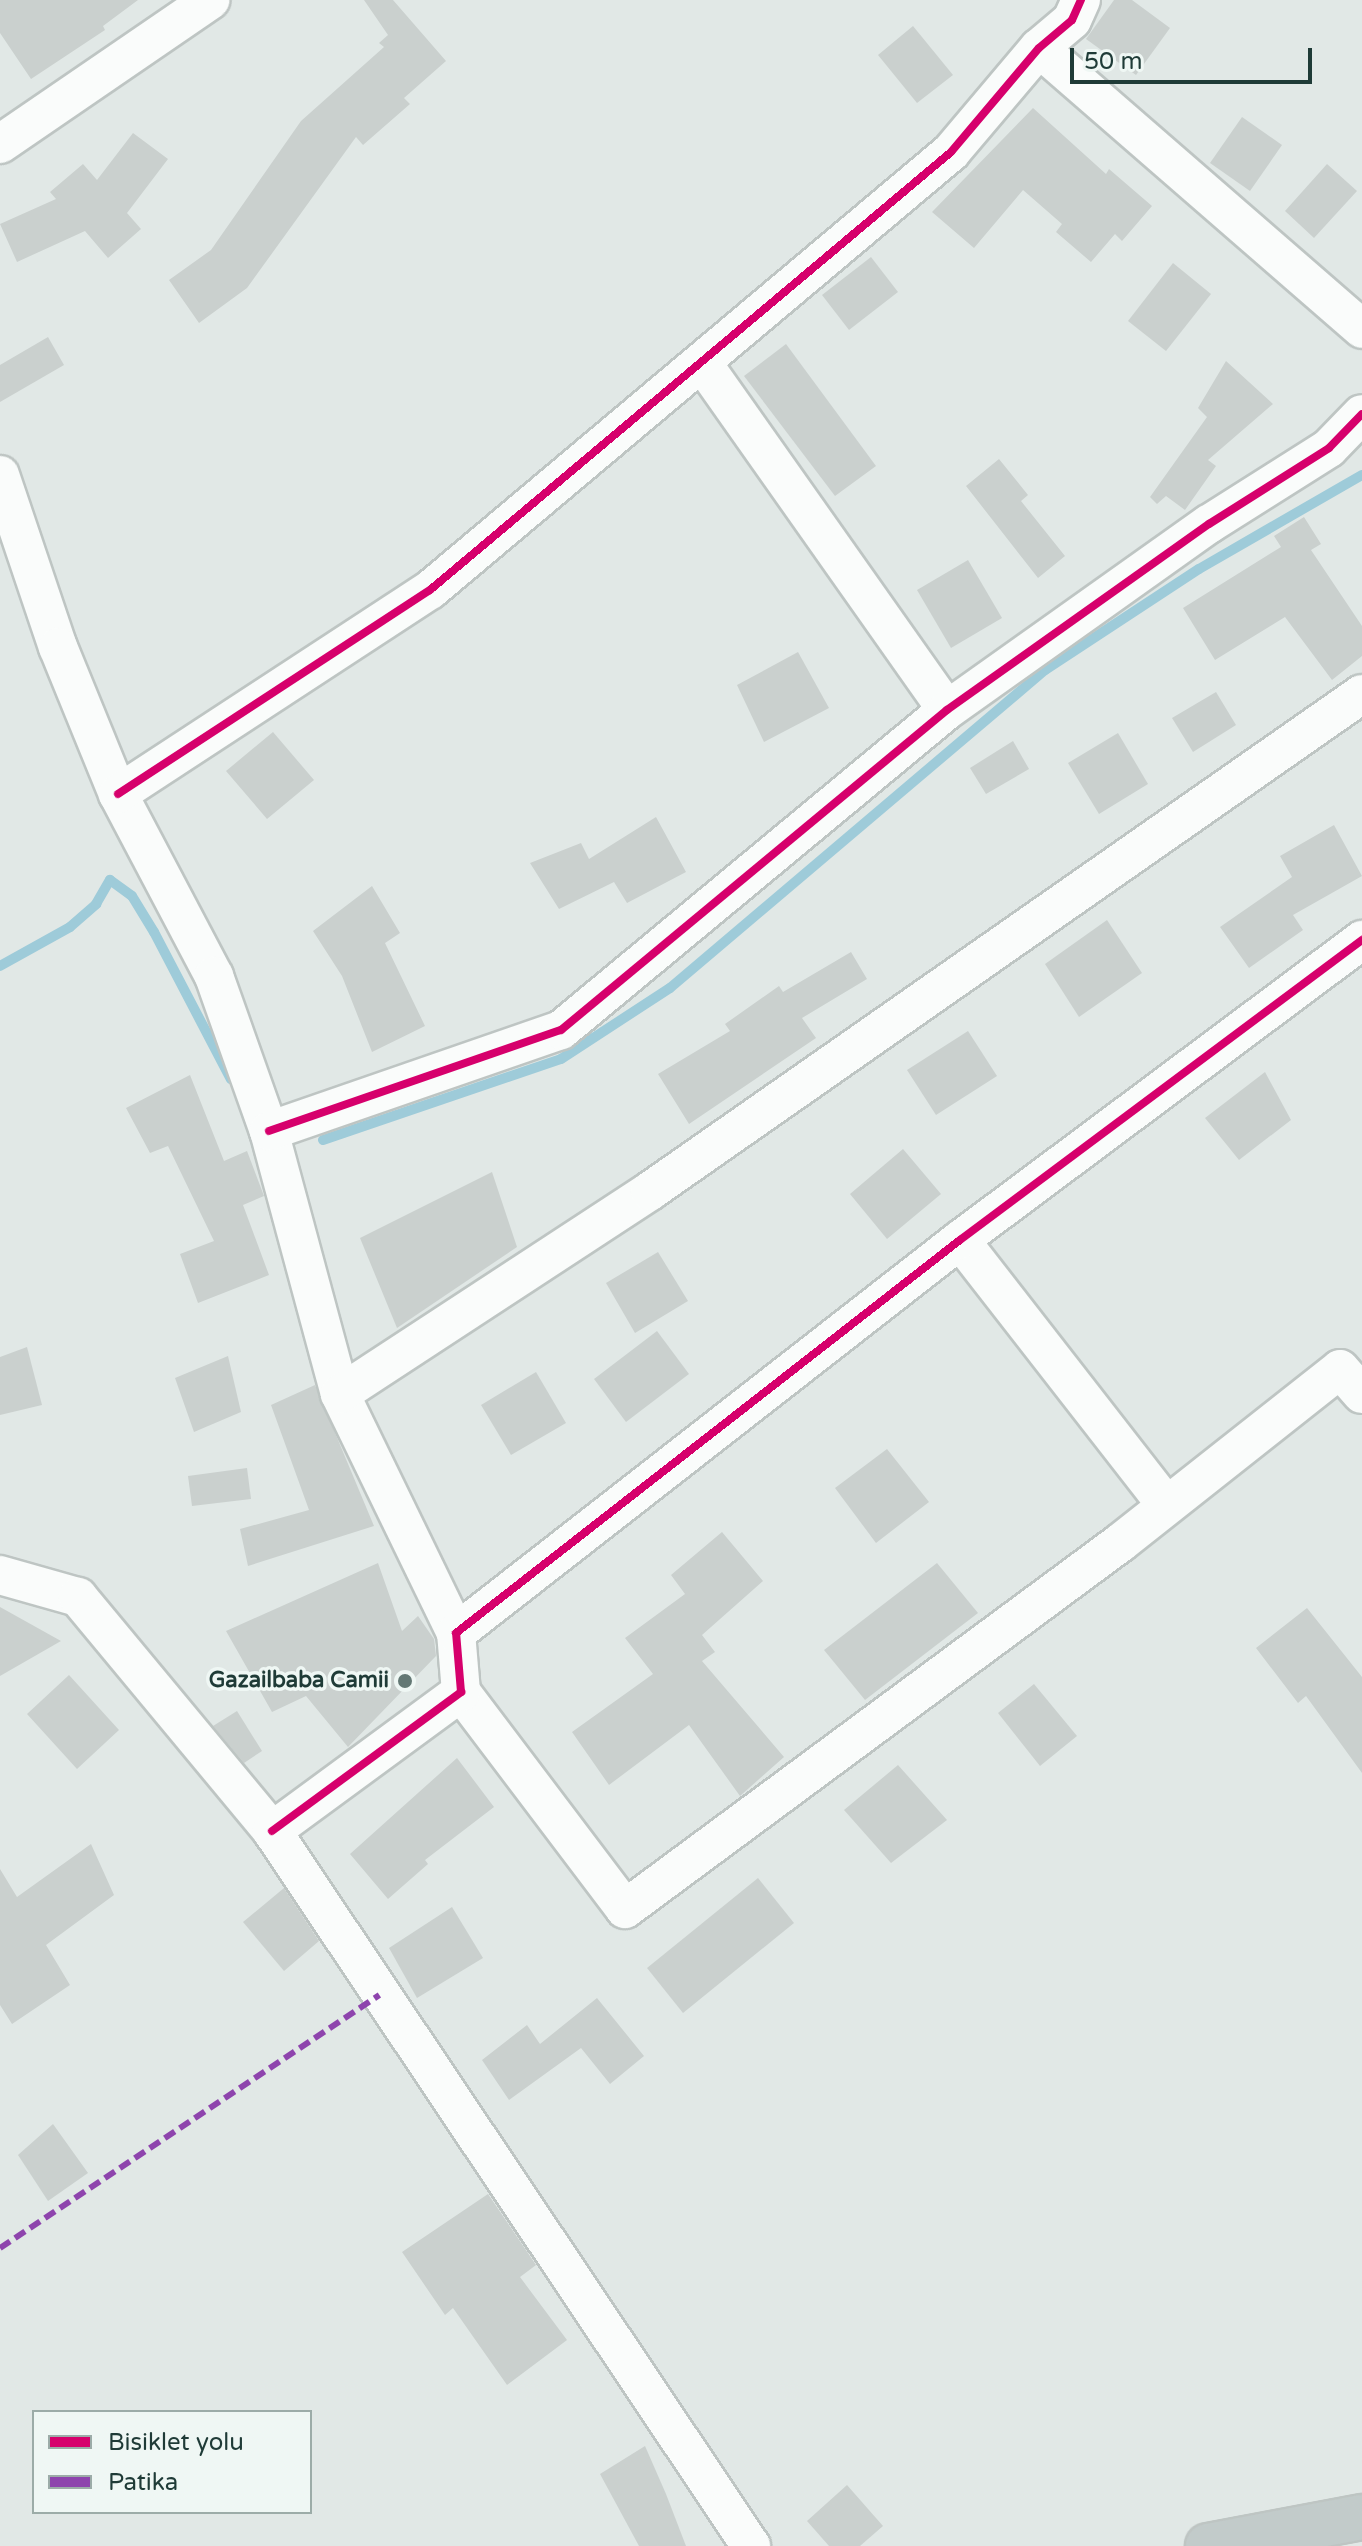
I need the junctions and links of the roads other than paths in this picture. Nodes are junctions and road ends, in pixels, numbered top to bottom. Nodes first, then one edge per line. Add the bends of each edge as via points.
1 (210, 0) edge
2 (1081, 0) edge
3 (1039, 48) junction
4 (0, 144) edge
5 (1362, 329) edge
6 (703, 364) junction
7 (1362, 414) edge
8 (0, 475) edge
9 (1362, 694) edge
10 (947, 710) junction
11 (118, 794) junction
12 (1362, 940) edge
13 (269, 1131) junction
14 (960, 1240) junction
15 (340, 1394) junction
16 (1362, 1394) edge
17 (1166, 1505) junction
18 (0, 1575) edge
19 (456, 1633) junction
20 (461, 1692) junction
21 (272, 1831) junction
22 (1362, 2517) edge
23 (751, 2546) edge
24 (1208, 2546) edge

1 - 4 street
2 - 3 street via 1072,20
3 - 5 street
3 - 6 street via 951,152
6 - 10 street
6 - 11 street via 430,590
7 - 10 street via 1329,448 1209,524
8 - 11 street via 58,647
9 - 15 street via 650,1191
10 - 13 street via 561,1030
11 - 13 street via 214,976
12 - 14 street
13 - 15 street
14 - 17 street
14 - 19 street
15 - 19 street
16 - 17 street via 1340,1369
17 - 20 street via 625,1909
18 - 21 street via 78,1597
19 - 20 street
20 - 21 street
21 - 23 street
22 - 24 highway

